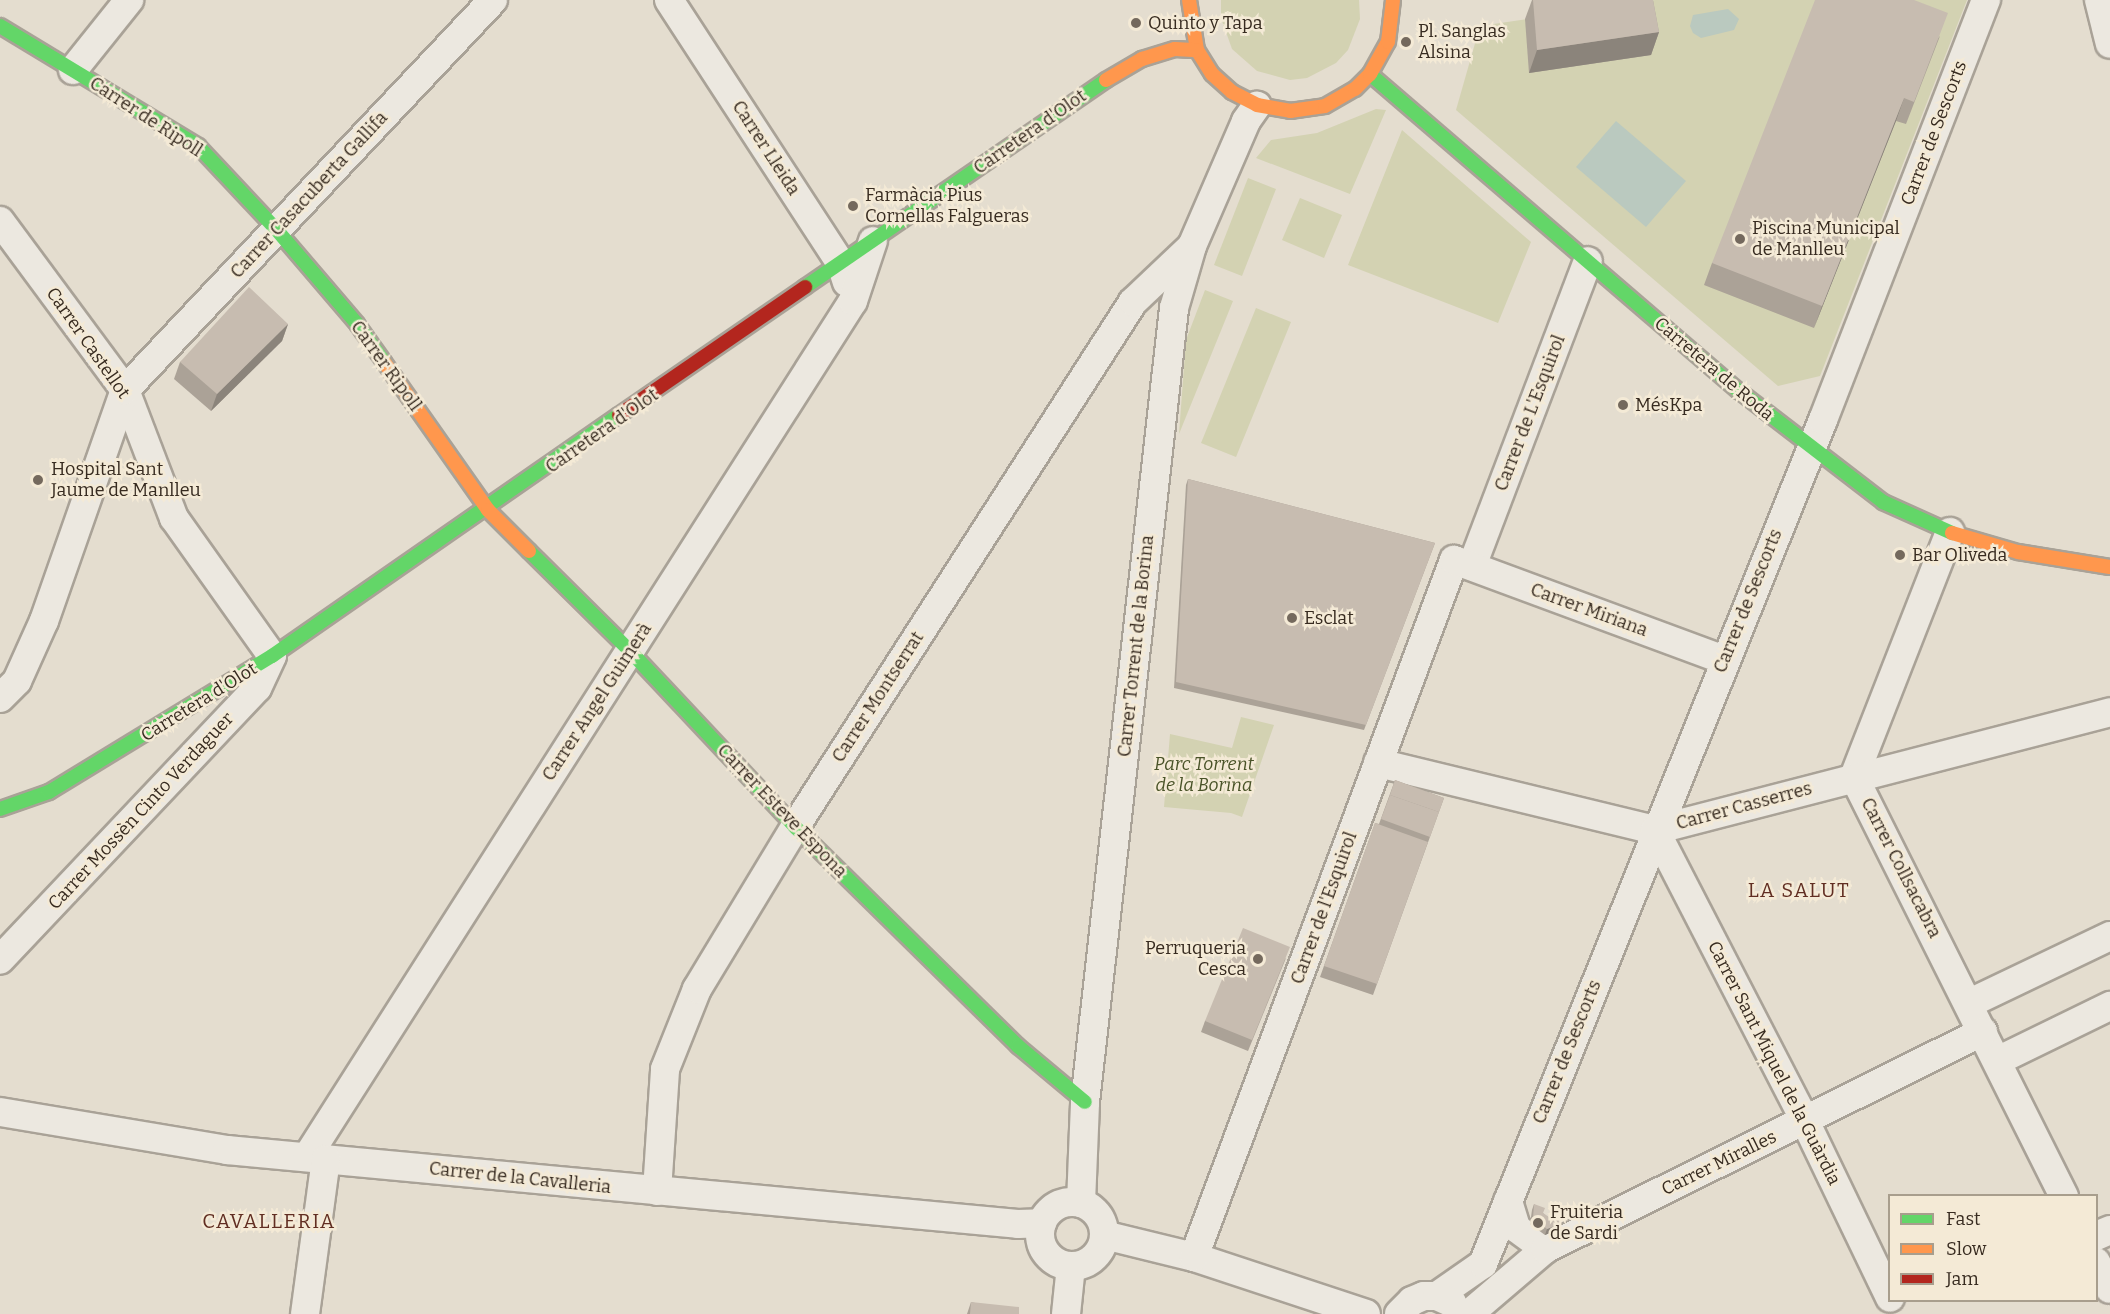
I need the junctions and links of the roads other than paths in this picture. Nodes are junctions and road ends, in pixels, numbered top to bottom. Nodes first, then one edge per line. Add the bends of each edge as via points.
1 (129, 0) edge
2 (493, 0) edge
3 (669, 0) edge
4 (1189, 0) edge
5 (1393, 0) edge
6 (1986, 0) edge
7 (2099, 0) edge
8 (0, 26) edge
9 (2110, 44) edge
10 (1197, 50) junction
11 (73, 70) junction
12 (1370, 74) junction
13 (1257, 105) junction
14 (0, 221) edge
15 (276, 229) junction
16 (873, 241) junction
17 (1192, 246) junction
18 (1588, 261) junction
19 (841, 264) junction
20 (853, 301) junction
21 (125, 390) junction
22 (1809, 448) junction
23 (488, 510) junction
24 (1950, 532) junction
25 (1463, 563) junction
26 (2110, 567) edge
27 (630, 651) junction
28 (272, 656) junction
29 (1725, 660) junction
30 (0, 698) edge
31 (2110, 712) edge
32 (1378, 763) junction
33 (1854, 777) junction
34 (0, 808) edge
35 (795, 826) junction
36 (1654, 830) junction
37 (2110, 936) edge
38 (0, 960) edge
39 (1970, 1003) junction
40 (2110, 1006) edge
41 (1983, 1032) junction
42 (1997, 1061) junction
43 (1085, 1102) junction
44 (0, 1112) edge
45 (1805, 1121) junction
46 (316, 1158) junction
47 (657, 1191) junction
48 (2063, 1194) edge
49 (1508, 1201) junction
50 (1081, 1203) junction
51 (1042, 1223) junction
52 (1104, 1235) junction
53 (1545, 1249) junction
54 (1194, 1257) junction
55 (2098, 1264) edge
56 (1071, 1266) junction
57 (2110, 1289) edge
58 (1888, 1295) edge
59 (1437, 1296) junction
60 (305, 1314) edge
61 (1066, 1314) edge
62 (1366, 1314) edge
63 (1399, 1314) edge
64 (1461, 1314) edge
65 (1469, 1314) edge

1 - 11 street
2 - 15 street, Carrer Casacuberta Gallifa
3 - 19 street, Carrer Lleida
4 - 10 street
5 - 12 street via 1388,42
6 - 22 street, Carrer de Sescorts
7 - 9 street
8 - 11 street, Carrer de Ripoll
10 - 13 street via 1218,80
10 - 16 street, Carretera d'Olot via 1175,49 1121,71
11 - 15 street, Carrer de Ripoll via 198,146
12 - 13 street via 1355,89 1324,106 1290,111
12 - 18 street, Carretera de Roda
13 - 17 street, Carrer Torrent de la Borina via 1246,121
14 - 21 street, Carrer Castellot
15 - 21 street, Carrer Casacuberta Gallifa
15 - 23 street, Carrer Ripoll via 357,324
16 - 19 street, Carretera d'Olot
16 - 20 street, Carrer Angel Guimerà
17 - 35 street, Carrer Montserrat via 1133,302
17 - 43 street, Carrer Torrent de la Borina via 1173,320
18 - 22 street, Carretera de Roda
18 - 25 street, Carrer de L'Esquirol
19 - 20 street, Carrer Lleida
19 - 23 street, Carretera d'Olot
20 - 27 street, Carrer Angel Guimerà
21 - 28 street, Carrer Castellot via 174,518
21 - 30 street via 44,621 17,681
22 - 24 street, Carretera de Roda via 1883,502
22 - 29 street, Carrer de Sescorts
23 - 27 street, Carrer Esteve Espona
23 - 28 street, Carretera d'Olot
24 - 26 street, Carretera de Roda via 2018,552
24 - 33 street, Carrer Collsacabra
25 - 29 street, Carrer Miriana
25 - 32 street, Carrer de l'Esquirol
27 - 35 street, Carrer Esteve Espona
27 - 46 street, Carrer Angel Guimerà
28 - 34 street, Carretera d'Olot via 49,792
28 - 38 street, Carrer Mossèn Cinto Verdaguer via 257,688
29 - 36 street, Carrer de Sescorts
31 - 33 street, Carrer Casserres
32 - 36 street, Carrer Casserres
32 - 54 street, Carrer de l'Esquirol
33 - 36 street, Carrer Casserres
33 - 39 street, Carrer Collsacabra
35 - 43 street, Carrer Esteve Espona via 1017,1046
35 - 47 street, Carrer Montserrat via 698,989 674,1041 665,1069
36 - 45 street, Carrer Sant Miquel de la Guàrdia
36 - 49 street, Carrer de Sescorts
37 - 39 street
39 - 41 street, Carrer Collsacabra
40 - 42 street
41 - 42 street, Carrer Collsacabra
41 - 45 street, Carrer Miralles
42 - 48 street, Carrer Collsacabra
43 - 50 street, Carrer Torrent de la Borina
44 - 46 street, Carrer de la Cavalleria via 113,1133
45 - 53 street, Carrer Miralles
45 - 58 street, Carrer Sant Miquel de la Guàrdia
46 - 47 street, Carrer de la Cavalleria
46 - 60 street
47 - 51 street, Carrer de la Cavalleria via 1017,1224
49 - 53 street via 1516,1228
49 - 59 street, Carrer de Sescorts via 1483,1264
50 - 51 street via 1053,1208
50 - 52 street via 1100,1219
51 - 56 street via 1040,1233 1046,1252 1053,1260
52 - 54 street
52 - 56 street via 1098,1254 1090,1261
53 - 65 street, Carrer Miralles
54 - 62 street
55 - 57 street
56 - 61 street
59 - 63 street, Carrer de Sescorts via 1412,1301
59 - 64 street via 1449,1300

